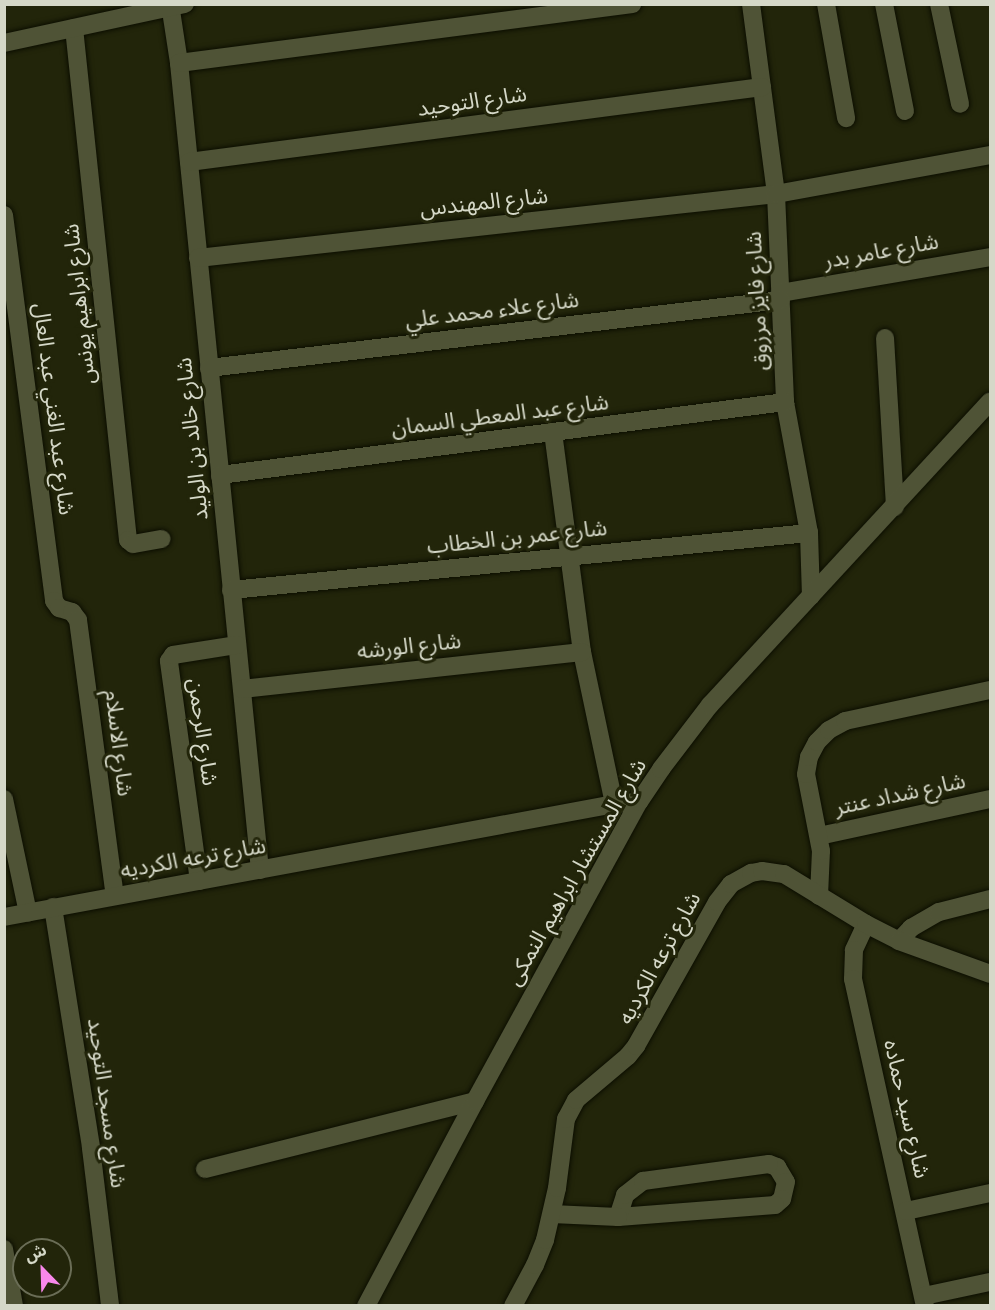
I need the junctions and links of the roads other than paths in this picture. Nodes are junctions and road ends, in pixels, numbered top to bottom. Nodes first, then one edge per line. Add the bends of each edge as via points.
1 (632, 4) edge
2 (751, 4) edge
3 (826, 4) edge
4 (884, 4) edge
5 (939, 4) edge
6 (176, 6) edge
7 (74, 28) junction
8 (4, 43) edge
9 (179, 63) junction
10 (762, 87) junction
11 (960, 104) dead end
12 (905, 111) dead end
13 (846, 118) dead end
14 (990, 155) edge
15 (189, 162) junction
16 (776, 194) junction
17 (4, 215) edge
18 (990, 256) edge
19 (198, 258) junction
20 (780, 296) junction
21 (885, 338) dead end
22 (210, 368) junction
23 (785, 402) junction
24 (990, 402) edge
25 (553, 432) junction
26 (220, 475) junction
27 (895, 507) junction
28 (808, 533) junction
29 (162, 539) dead end
30 (568, 556) junction
31 (231, 590) junction
32 (811, 596) junction
33 (59, 608) joint
34 (237, 645) junction
35 (582, 652) junction
36 (242, 689) junction
37 (990, 690) edge
38 (4, 799) edge
39 (990, 799) edge
40 (639, 802) junction
41 (614, 804) junction
42 (819, 836) junction
43 (260, 870) junction
44 (199, 881) junction
45 (115, 896) junction
46 (819, 896) junction
47 (990, 899) edge
48 (53, 907) junction
49 (28, 913) junction
50 (4, 917) edge
51 (866, 924) junction
52 (899, 941) junction
53 (990, 974) edge
54 (475, 1101) junction
55 (205, 1169) dead end
56 (990, 1193) edge
57 (906, 1211) junction
58 (552, 1214) junction
59 (618, 1217) junction
60 (4, 1249) edge
61 (990, 1282) edge
62 (924, 1300) edge
63 (14, 1305) edge
64 (110, 1305) edge
65 (366, 1305) edge
66 (513, 1305) edge

1 - 9 street
2 - 10 street, شارع فايز مرزوق
3 - 13 street
4 - 12 street
5 - 11 street
6 - 7 street
6 - 9 street, شارع خالد بن الوليد
7 - 8 street
7 - 29 street, شارع ابراهيم يونس via 128,540 133,544
9 - 15 street, شارع خالد بن الوليد
10 - 15 street, شارع التوحيد
10 - 16 street, شارع فايز مرزوق
14 - 16 street, شارع المهندس
15 - 19 street, شارع خالد بن الوليد
16 - 19 street, شارع المهندس
16 - 20 street, شارع فايز مرزوق
17 - 33 street, شارع عبد الغني عبد العال via 54,601
18 - 20 street, شارع عامر بدر
19 - 22 street, شارع خالد بن الوليد
20 - 22 street, شارع علاء محمد علي
20 - 23 street, شارع فايز مرزوق
21 - 27 street
22 - 26 street, شارع خالد بن الوليد
23 - 25 street, شارع عبد المعطي السمان
23 - 28 street, شارع فايز مرزوق
24 - 27 street, شارع المستشار ابراهيم النمكى
25 - 26 street, شارع عبد المعطي السمان
25 - 30 street
26 - 31 street, شارع خالد بن الوليد
27 - 32 street, شارع المستشار ابراهيم النمكى
28 - 30 street, شارع عمر بن الخطاب
28 - 32 street, شارع فايز مرزوق
30 - 31 street, شارع عمر بن الخطاب
30 - 35 street
31 - 34 street, شارع خالد بن الوليد
32 - 40 street, شارع المستشار ابراهيم النمكى via 710,705
33 - 45 street, شارع الاسلام via 72,612 78,620
34 - 36 street, شارع خالد بن الوليد
34 - 44 street, شارع الرحمن via 173,655 169,661
35 - 36 street, شارع الورشه
35 - 41 street
36 - 43 street, شارع خالد بن الوليد
37 - 42 street via 845,721 829,730 809,757 806,774
38 - 49 street
39 - 42 street, شارع شداد عنتر
40 - 41 street, شارع ترعه الكرديه
40 - 54 street, شارع المستشار ابراهيم النمكى
41 - 43 street, شارع ترعه الكرديه
42 - 46 street
43 - 44 street, شارع ترعه الكرديه
44 - 45 street, شارع ترعه الكرديه
45 - 48 street, شارع ترعه الكرديه
46 - 51 street, شارع ترعه الكرديه
46 - 58 street, شارع ترعه الكرديه via 784,874 762,871 740,877 723,892 636,1046 576,1100 566,1119
47 - 52 street via 939,912 911,928
48 - 49 street, شارع ترعه الكرديه
48 - 64 street, شارع مسجد التوحيد via 91,1148
49 - 50 street, شارع ترعه الكرديه
51 - 52 street, شارع ترعه الكرديه
51 - 57 street, شارع سيد حماده via 854,950 853,979
52 - 53 street, شارع ترعه الكرديه
54 - 55 street
54 - 65 street, شارع المستشار ابراهيم النمكى
56 - 57 street
57 - 62 street, شارع سيد حماده
58 - 59 street
58 - 66 street, شارع ترعه الكرديه via 535,1265
59 - 59 street via 767,1207 782,1199 786,1182 777,1167 769,1164 643,1181 625,1195
60 - 63 street
61 - 62 street

